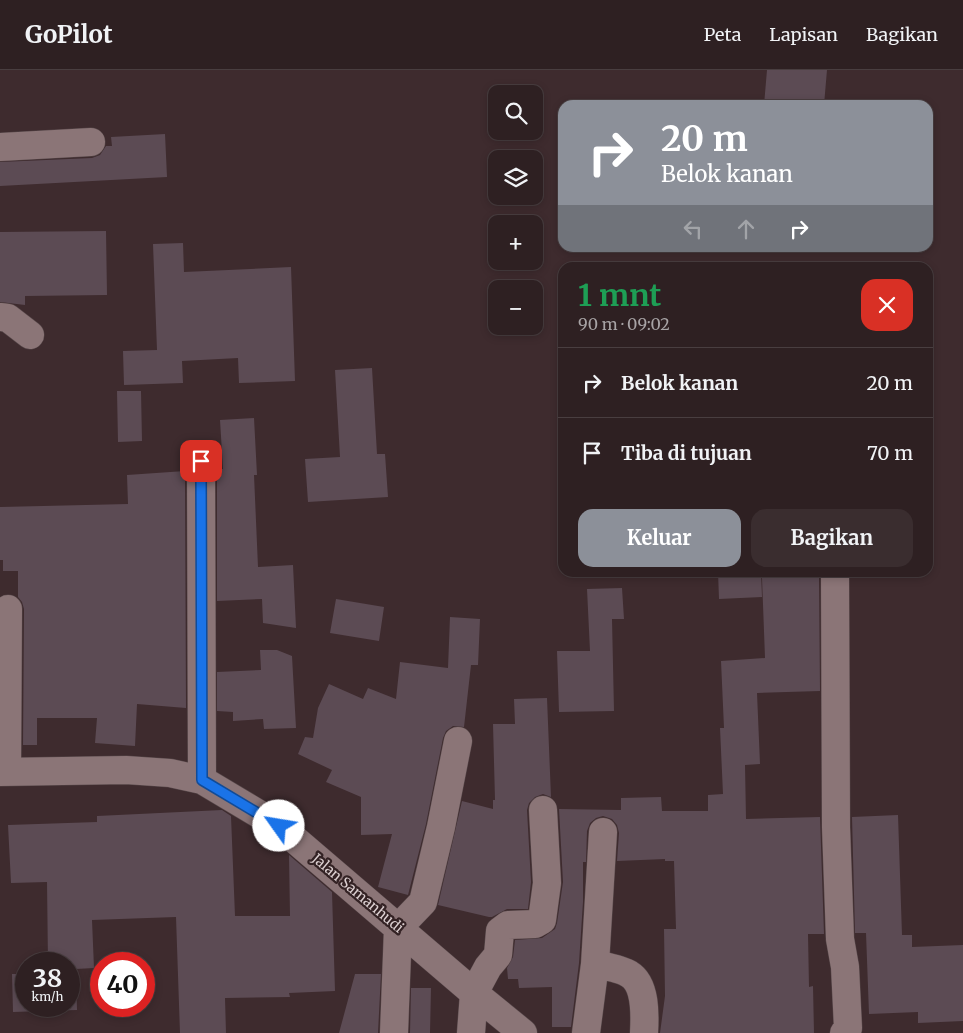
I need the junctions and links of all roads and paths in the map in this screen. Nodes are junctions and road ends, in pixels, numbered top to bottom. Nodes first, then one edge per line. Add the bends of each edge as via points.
1 (91, 142) dead end
2 (0, 147) edge
3 (0, 317) edge
4 (30, 335) dead end
5 (201, 461) dead end
6 (835, 577) edge
7 (8, 610) dead end
8 (458, 740) dead end
9 (4, 772) edge
10 (202, 780) junction
11 (542, 810) dead end
12 (603, 832) dead end
13 (398, 928) junction
14 (595, 964) junction
15 (474, 993) junction
16 (394, 1033) edge
17 (471, 1033) edge
18 (523, 1033) edge
19 (586, 1033) edge
20 (644, 1033) edge
21 (844, 1033) edge

1 - 2 street
3 - 4 street via 8,318
5 - 10 street
6 - 21 street via 836,827 840,939 848,1028
7 - 9 street
8 - 13 street via 423,902
9 - 10 street, Jalan Samanhudi via 126,770 170,772
10 - 13 street, Jalan Samanhudi via 279,826
11 - 15 street via 547,883 542,920 535,924 502,928 498,955
12 - 14 street
13 - 15 street, Jalan Samanhudi
13 - 16 street
14 - 19 street
14 - 20 street via 629,973 639,984
15 - 17 street
15 - 18 street, Jalan Samanhudi

